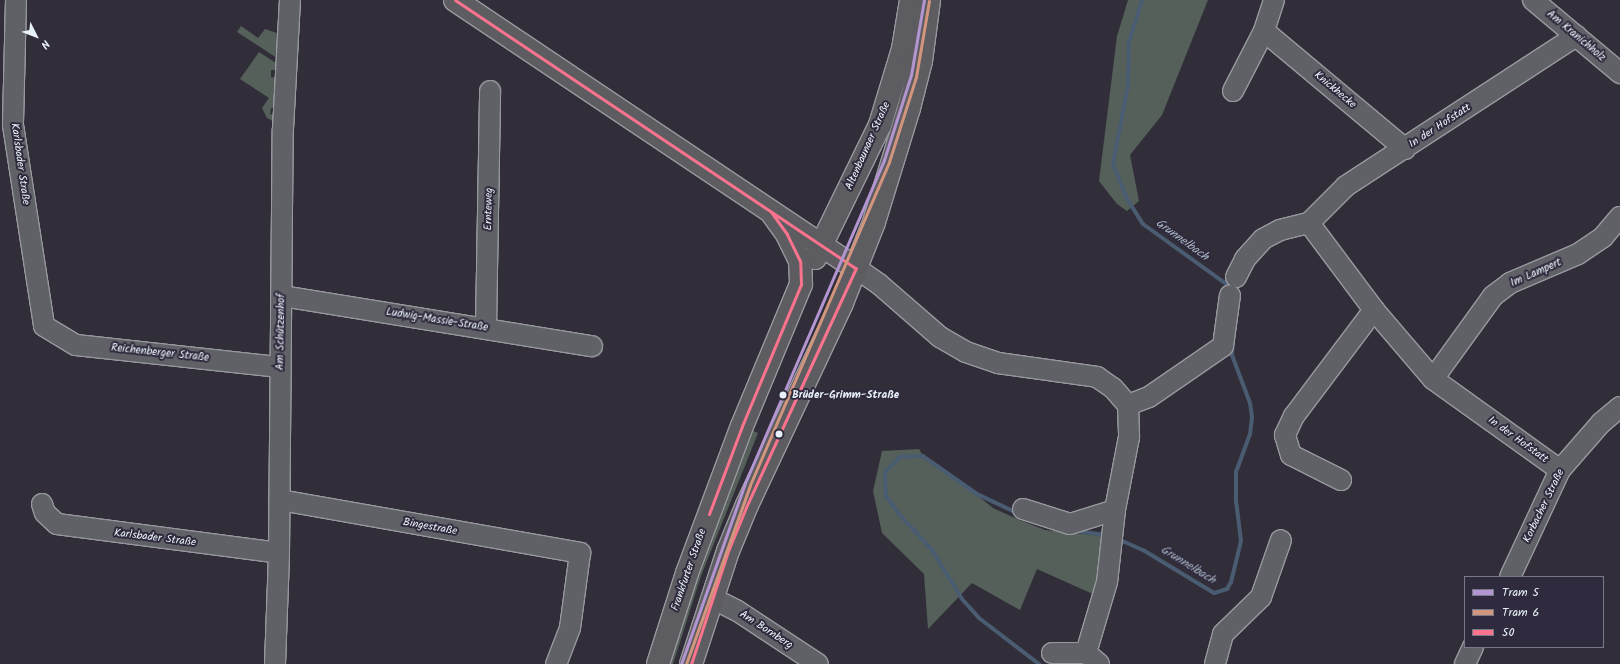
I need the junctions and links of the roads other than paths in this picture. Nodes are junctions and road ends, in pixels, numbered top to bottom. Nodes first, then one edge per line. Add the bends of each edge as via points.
1 (16, 0) edge
2 (290, 0) edge
3 (455, 0) edge
4 (911, 0) edge
5 (929, 0) edge
6 (1274, 0) edge
7 (1533, 0) edge
8 (1264, 31) junction
9 (1576, 36) junction
10 (1620, 73) edge
11 (490, 91) dead end
12 (1233, 91) dead end
13 (1405, 149) junction
14 (771, 212) junction
15 (1620, 217) edge
16 (1309, 223) junction
17 (822, 244) junction
18 (856, 268) junction
19 (801, 284) junction
20 (282, 296) junction
21 (1374, 310) junction
22 (44, 326) joint
23 (486, 327) junction
24 (592, 346) dead end
25 (280, 367) junction
26 (1433, 379) junction
27 (1128, 405) junction
28 (1620, 407) edge
29 (1560, 470) junction
30 (1341, 480) dead end
31 (280, 500) junction
32 (42, 504) dead end
33 (1023, 509) dead end
34 (1115, 516) junction
35 (1282, 540) dead end
36 (279, 553) junction
37 (1510, 576) edge
38 (712, 598) junction
39 (1473, 648) edge
40 (1052, 652) dead end
41 (1093, 659) edge
42 (275, 664) edge
43 (556, 664) edge
44 (658, 664) edge
45 (691, 664) edge
46 (818, 664) edge
47 (1215, 664) edge
48 (1465, 664) edge

1 - 22 street, Karlsbader Straße via 13,125
2 - 20 street, Am Schützenhof via 284,129
3 - 14 main road, Frankfurter Straße
4 - 17 main road, Altenbaunaer Straße via 903,49 880,125
5 - 18 main road, Altenbaunaer Straße via 921,61 909,108 874,222
6 - 8 street
7 - 9 street, Am Kranichholz
8 - 12 street
8 - 13 street, Knickhecke
9 - 10 street, Am Kranichholz
9 - 13 street, In der Hofstatt
11 - 23 street, Ernteweg
13 - 16 street, In der Hofstatt via 1346,186
14 - 17 main road, Frankfurter Straße
14 - 19 main road, Frankfurter Straße via 788,234 800,261
15 - 26 street, Im Lampert via 1603,237 1578,254 1510,283 1493,296
16 - 21 street, In der Hofstatt
16 - 27 street via 1280,230 1263,239 1245,259 1233,286 1223,346 1148,397
17 - 18 main road, Frankfurter Straße
17 - 19 main road, Altenbaunaer Straße
18 - 27 street via 879,284 940,338 966,352 998,363 1096,377 1113,388
18 - 38 main road via 747,505
19 - 44 main road, Frankfurter Straße via 742,426 687,573
20 - 23 street, Ludwig-Massie-Straße
20 - 25 street, Am Schützenhof
21 - 26 street, In der Hofstatt
21 - 30 street via 1294,416 1285,435 1291,456
22 - 25 street, Reichenberger Straße via 76,345
23 - 24 street, Ludwig-Massie-Straße
25 - 31 street, Am Schützenhof
26 - 29 street, In der Hofstatt
27 - 34 street via 1129,437
28 - 29 street, Korbacher Straße via 1601,423
29 - 37 street, Korbacher Straße
31 - 36 street, Am Schützenhof
31 - 43 street, Bingestraße via 580,553 570,628
32 - 36 street, Karlsbader Straße via 46,513 57,524
33 - 34 street via 1070,524
34 - 41 street via 1106,590
35 - 47 street via 1261,598 1223,634
36 - 42 street, Am Schützenhof
38 - 45 main road
38 - 46 street, Am Bornberg via 736,610
39 - 48 street
40 - 41 street

